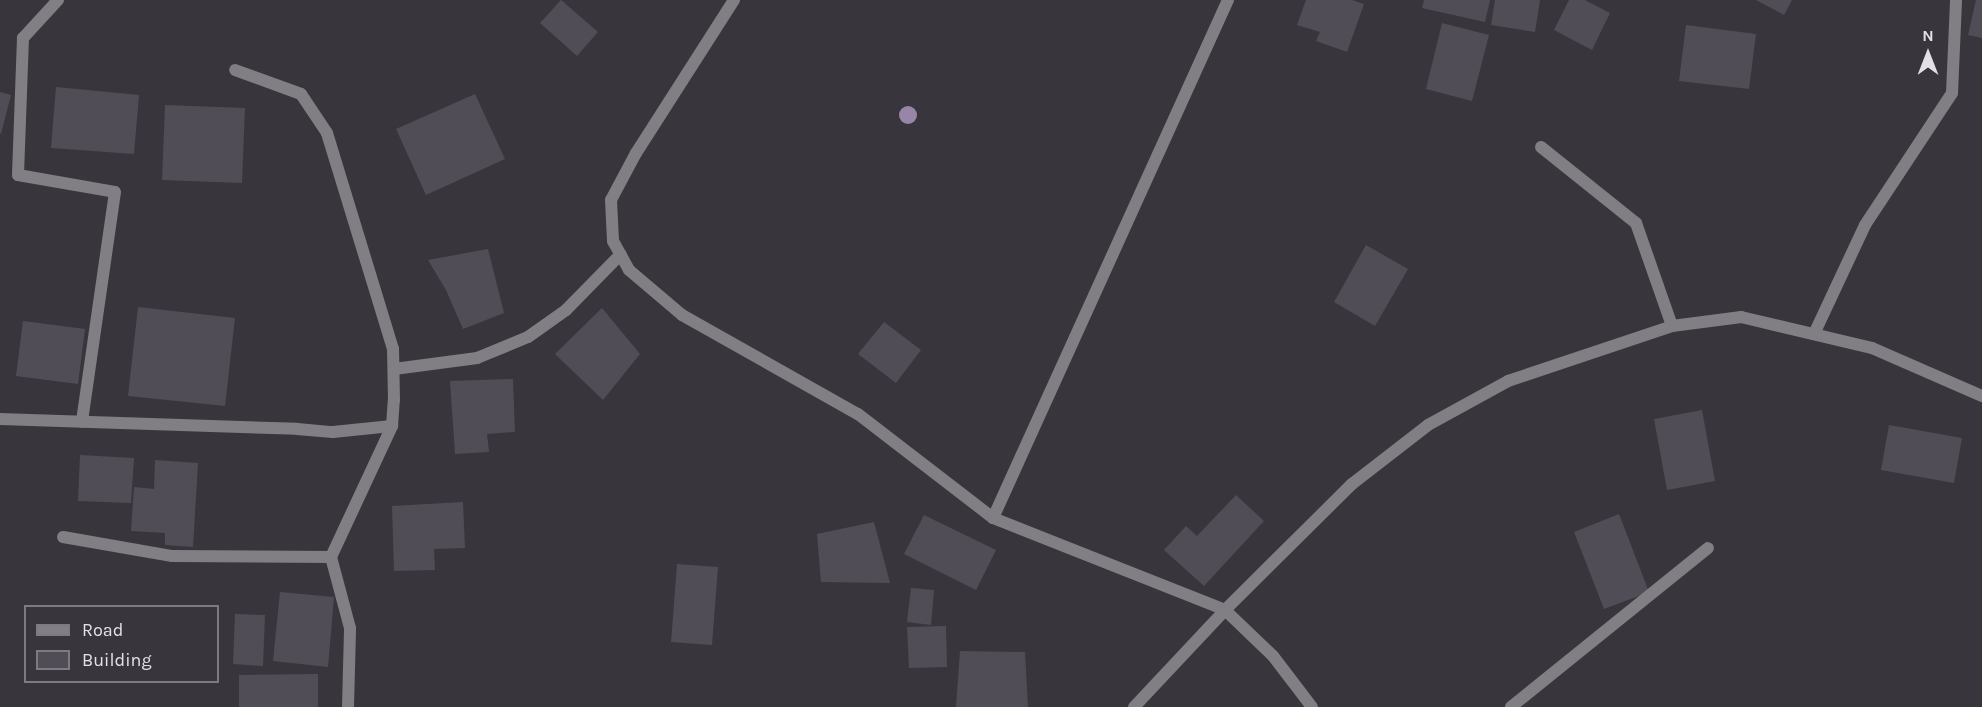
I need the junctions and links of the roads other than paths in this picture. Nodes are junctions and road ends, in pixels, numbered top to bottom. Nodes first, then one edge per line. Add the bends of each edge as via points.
1 (58, 0) edge
2 (735, 0) edge
3 (1228, 0) edge
4 (1956, 0) edge
5 (235, 70) dead end
6 (1541, 147) dead end
7 (621, 254) junction
8 (1672, 327) junction
9 (1814, 334) junction
10 (394, 369) junction
11 (1982, 396) edge
12 (0, 419) edge
13 (82, 422) junction
14 (392, 426) junction
15 (993, 518) junction
16 (63, 537) dead end
17 (1708, 548) dead end
18 (331, 557) junction
19 (1225, 610) junction
20 (348, 707) edge
21 (1134, 707) edge
22 (1312, 707) edge
23 (1510, 707) edge

1 - 13 street via 24,38 18,175 115,192
2 - 7 street via 636,153 611,201 613,241
3 - 15 street
4 - 9 street via 1952,93 1865,225
5 - 10 street via 301,94 327,133 393,349
6 - 8 street via 1636,223
7 - 10 street via 566,310 528,337 477,358
7 - 15 street via 629,270 682,315 858,414
8 - 9 street via 1741,317
8 - 19 street via 1508,381 1428,425 1352,484
9 - 11 street via 1872,348
10 - 14 street
12 - 13 street
13 - 14 street via 333,432
14 - 18 street
15 - 19 street
16 - 18 street via 172,556
17 - 23 street
18 - 20 street via 350,628
19 - 21 street
19 - 22 street via 1273,656

